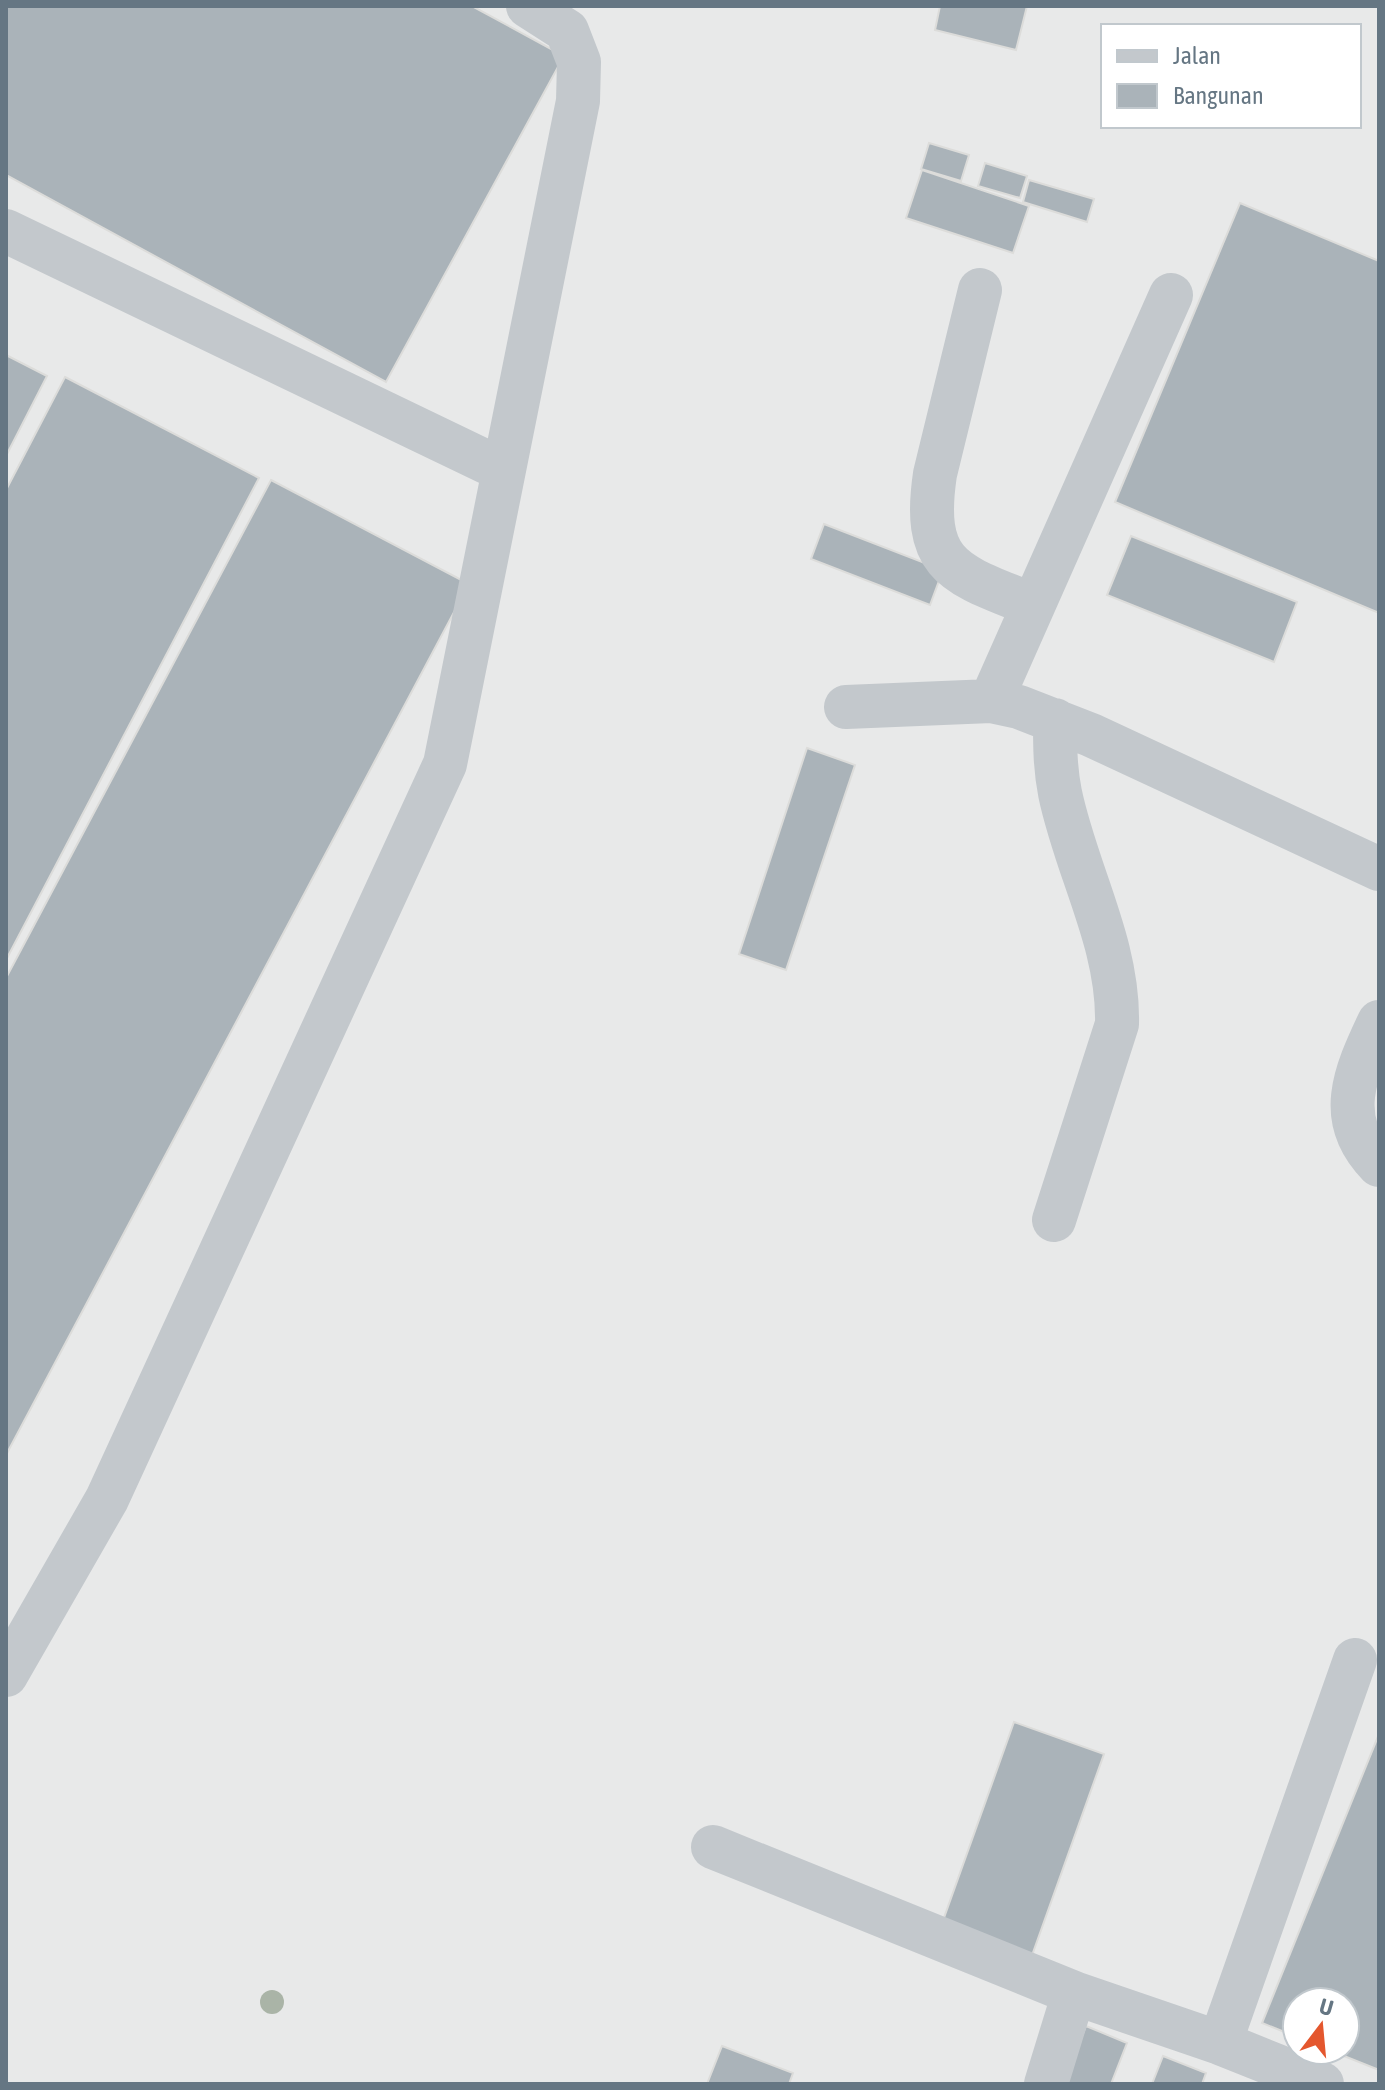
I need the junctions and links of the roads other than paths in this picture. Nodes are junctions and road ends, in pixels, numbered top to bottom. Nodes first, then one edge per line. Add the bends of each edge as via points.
1 (528, 6) edge
2 (6, 231) edge
3 (980, 290) dead end
4 (1171, 295) dead end
5 (503, 470) junction
6 (1033, 605) junction
7 (991, 701) junction
8 (846, 707) dead end
9 (1055, 720) junction
10 (1379, 869) edge
11 (1379, 1022) edge
12 (1379, 1165) edge
13 (1054, 1220) dead end
14 (1355, 1660) dead end
15 (6, 1675) edge
16 (713, 1847) dead end
17 (1074, 1993) junction
18 (1220, 2043) junction
19 (1046, 2084) edge
20 (1322, 2084) edge

1 - 5 lane via 567,31 579,62 578,101
2 - 5 lane
3 - 6 lane via 935,474 934,539 950,564 972,580
4 - 6 lane
5 - 15 lane via 445,764 107,1499
6 - 7 lane
7 - 8 lane
7 - 9 lane
9 - 10 lane
9 - 13 lane via 1060,796 1103,930 1118,998 1117,1024
11 - 12 lane via 1359,1064 1351,1117 1363,1148
14 - 18 lane
16 - 17 lane
17 - 18 lane
17 - 19 lane
18 - 20 lane

